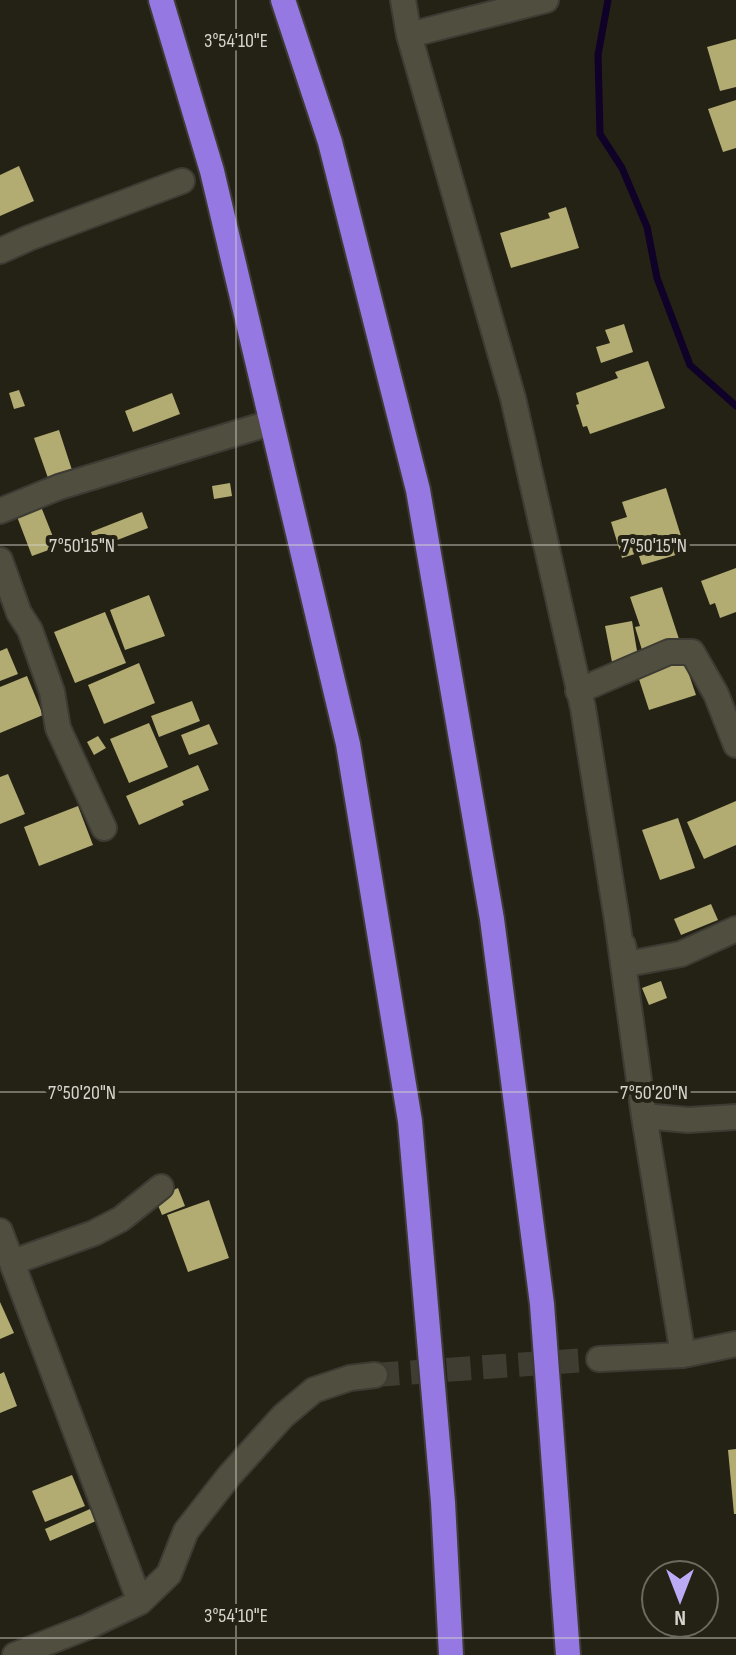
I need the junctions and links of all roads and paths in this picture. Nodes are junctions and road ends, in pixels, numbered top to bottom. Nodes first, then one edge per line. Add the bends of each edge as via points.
1 (161, 0) edge
2 (283, 0) edge
3 (403, 0) edge
4 (546, 0) edge
5 (409, 35) junction
6 (182, 181) dead end
7 (0, 251) edge
8 (270, 423) junction
9 (0, 511) edge
10 (0, 560) edge
11 (578, 691) junction
12 (736, 745) edge
13 (104, 828) dead end
14 (617, 920) junction
15 (736, 929) edge
16 (644, 1116) junction
17 (736, 1117) edge
18 (161, 1187) dead end
19 (0, 1231) edge
20 (13, 1262) junction
21 (736, 1344) edge
22 (683, 1355) junction
23 (599, 1359) tunnel mouth
24 (375, 1375) tunnel mouth
25 (140, 1602) junction
26 (15, 1655) edge
27 (451, 1655) edge
28 (568, 1655) edge

1 - 8 highway via 212,171
2 - 28 highway via 330,142 418,490 487,888 542,1304
3 - 5 street
4 - 5 street
5 - 11 street via 513,398
6 - 7 street
8 - 9 street via 59,487
8 - 27 highway via 348,744 410,1121
10 - 13 street via 52,692 58,728
11 - 12 street via 669,652 692,652
11 - 14 street
14 - 15 street via 627,964 681,954
14 - 16 street
16 - 17 street
16 - 22 street
18 - 20 street via 94,1233
19 - 20 street
20 - 25 street
21 - 22 street
22 - 23 street
24 - 25 street via 314,1390 283,1416 194,1520 169,1574
25 - 26 street

